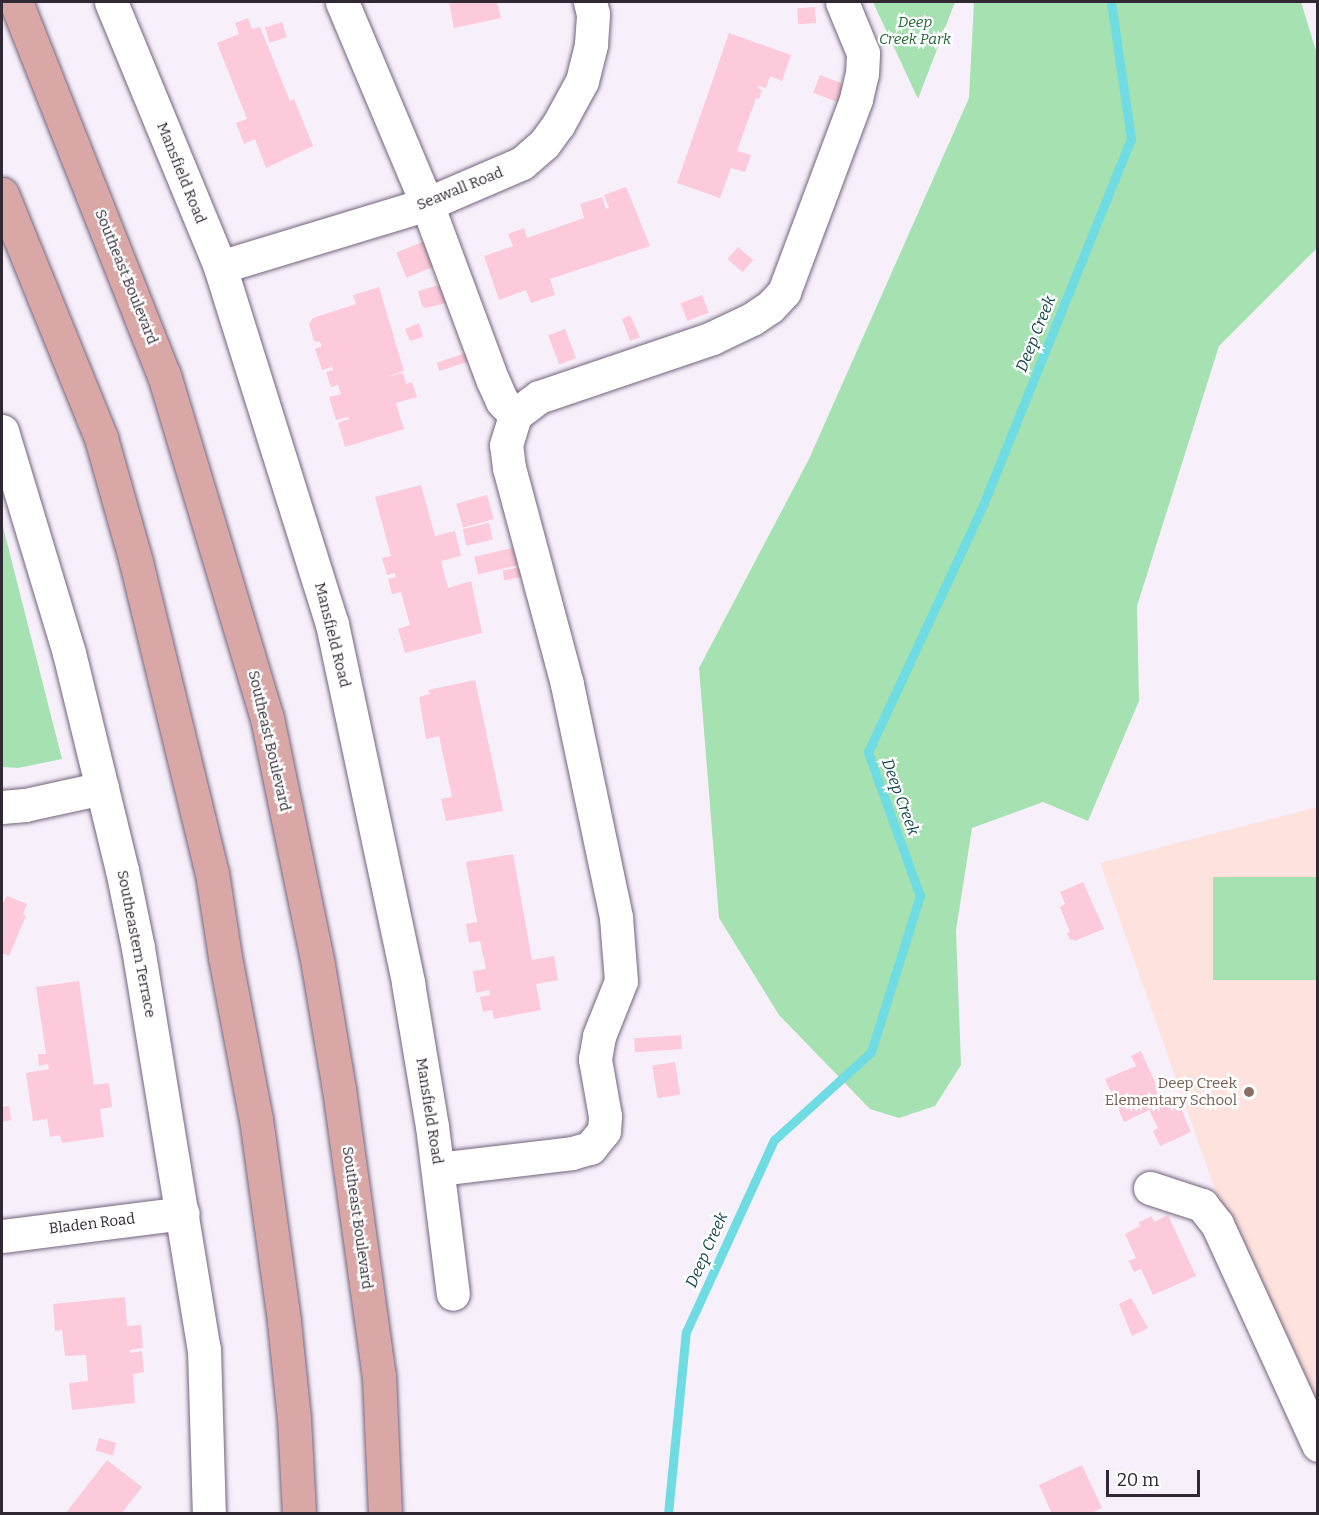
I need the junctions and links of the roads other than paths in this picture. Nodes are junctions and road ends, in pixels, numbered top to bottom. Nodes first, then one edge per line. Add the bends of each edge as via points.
1 (16, 2) edge
2 (111, 2) edge
3 (342, 2) edge
4 (590, 2) edge
5 (842, 2) edge
6 (2, 194) edge
7 (427, 204) junction
8 (220, 267) junction
9 (515, 415) junction
10 (2, 431) edge
11 (8, 468) edge
12 (102, 788) junction
13 (2, 807) edge
14 (438, 1169) junction
15 (1150, 1188) dead end
16 (183, 1213) junction
17 (2, 1236) edge
18 (453, 1294) dead end
19 (1317, 1445) edge
20 (208, 1514) edge
21 (299, 1514) edge
22 (385, 1514) edge

1 - 22 main road, Southeast Boulevard via 164,375 267,718 318,965 339,1089 379,1376
2 - 8 street, Mansfield Road
3 - 7 street
4 - 7 street, Seawall Road via 591,44 582,81 544,144 522,163
5 - 9 street via 863,54 862,74 784,292 752,319 712,338 539,397
6 - 21 main road via 101,438 136,562 212,873 256,1119 284,1322
7 - 8 street, Seawall Road
7 - 9 street via 492,381
8 - 14 street, Mansfield Road via 332,624 408,983
9 - 14 street via 506,445 509,468 570,695 616,917 621,981 598,1036 595,1059 604,1131 590,1148
10 - 11 street, Southeastern Terrace
11 - 12 street, Southeastern Terrace via 69,653
12 - 13 street
12 - 16 street, Southeastern Terrace via 138,948
14 - 18 street, Mansfield Road
15 - 19 street via 1202,1205 1217,1224
16 - 17 street, Bladen Road
16 - 20 street, Southeastern Terrace via 204,1350

